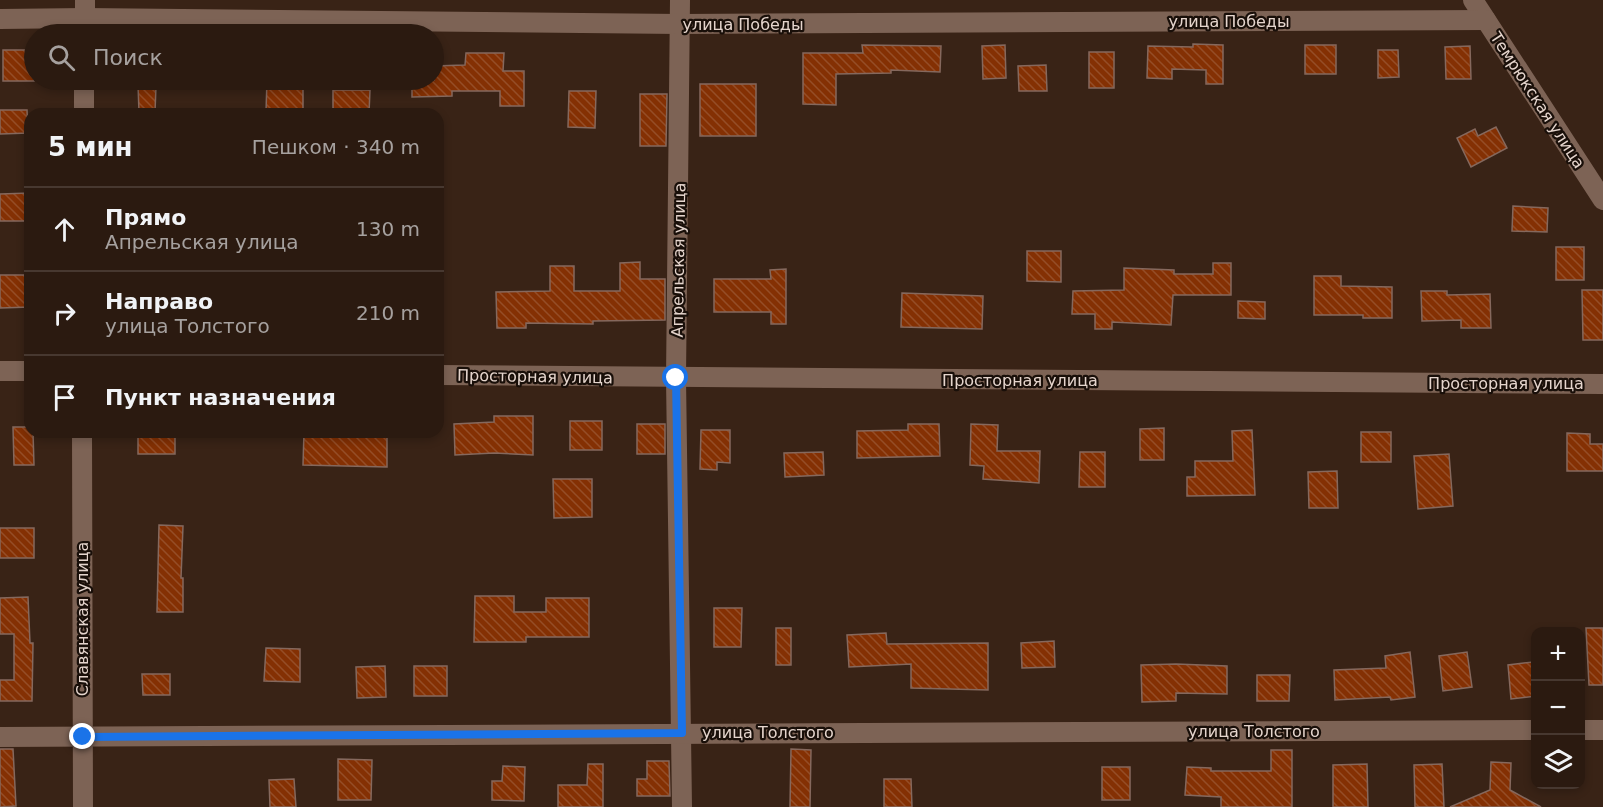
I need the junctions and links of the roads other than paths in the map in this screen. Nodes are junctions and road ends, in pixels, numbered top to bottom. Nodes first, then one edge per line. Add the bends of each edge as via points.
1 (680, 0) edge
2 (1473, 0) edge
3 (85, 18) edge
4 (0, 20) edge
5 (1486, 20) junction
6 (680, 24) junction
7 (84, 90) edge
8 (84, 108) edge
9 (1603, 200) edge
10 (0, 371) edge
11 (24, 371) edge
12 (444, 375) edge
13 (676, 378) junction
14 (1603, 384) edge
15 (82, 438) edge
16 (1531, 730) edge
17 (1585, 730) edge
18 (1603, 730) edge
19 (682, 733) junction
20 (0, 737) edge
21 (83, 737) junction
22 (83, 807) edge
23 (682, 807) edge

1 - 6 street, Апрельская улица
2 - 5 street, Темрюкская улица
3 - 4 street, улица Победы
3 - 6 street, улица Победы
5 - 6 street, улица Победы
5 - 9 street, Темрюкская улица
6 - 13 street, Апрельская улица
7 - 8 street
10 - 11 street
12 - 13 street, Просторная улица
13 - 14 street, Просторная улица
13 - 19 street, Апрельская улица
15 - 21 street, Славянская улица
16 - 19 street, улица Толстого
17 - 18 street
19 - 21 street, улица Толстого
19 - 23 street, Апрельская улица
20 - 21 street, улица Толстого
21 - 22 street, Славянская улица

